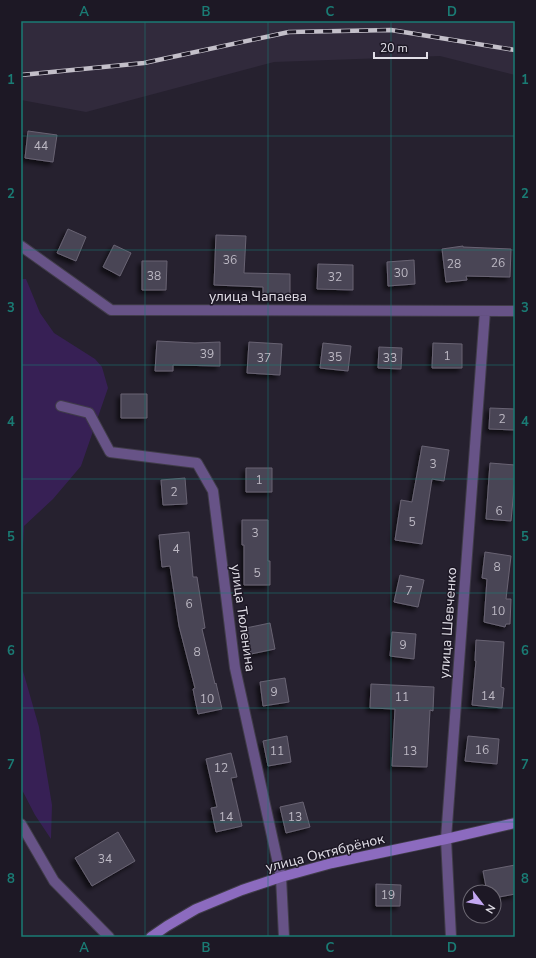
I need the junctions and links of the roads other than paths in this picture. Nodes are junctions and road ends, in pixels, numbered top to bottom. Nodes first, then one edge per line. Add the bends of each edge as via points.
1 (21, 246) edge
2 (485, 311) junction
3 (515, 311) edge
4 (61, 406) dead end
5 (515, 823) edge
6 (21, 824) edge
7 (446, 839) junction
8 (281, 877) junction
9 (109, 937) edge
10 (151, 937) edge
11 (284, 937) edge
12 (451, 937) edge

1 - 2 street, улица Чапаева via 111,310
2 - 3 street, улица Чапаева
2 - 7 street, улица Шевченко
4 - 8 street, улица Тюленина via 89,413 110,452 197,463 213,491 235,668
5 - 7 street, улица Октябрёнок
6 - 9 street via 54,881
7 - 8 street, улица Октябрёнок via 332,863
7 - 12 street, улица Шевченко
8 - 10 street, улица Октябрёнок via 196,909
8 - 11 street, улица Тюленина

